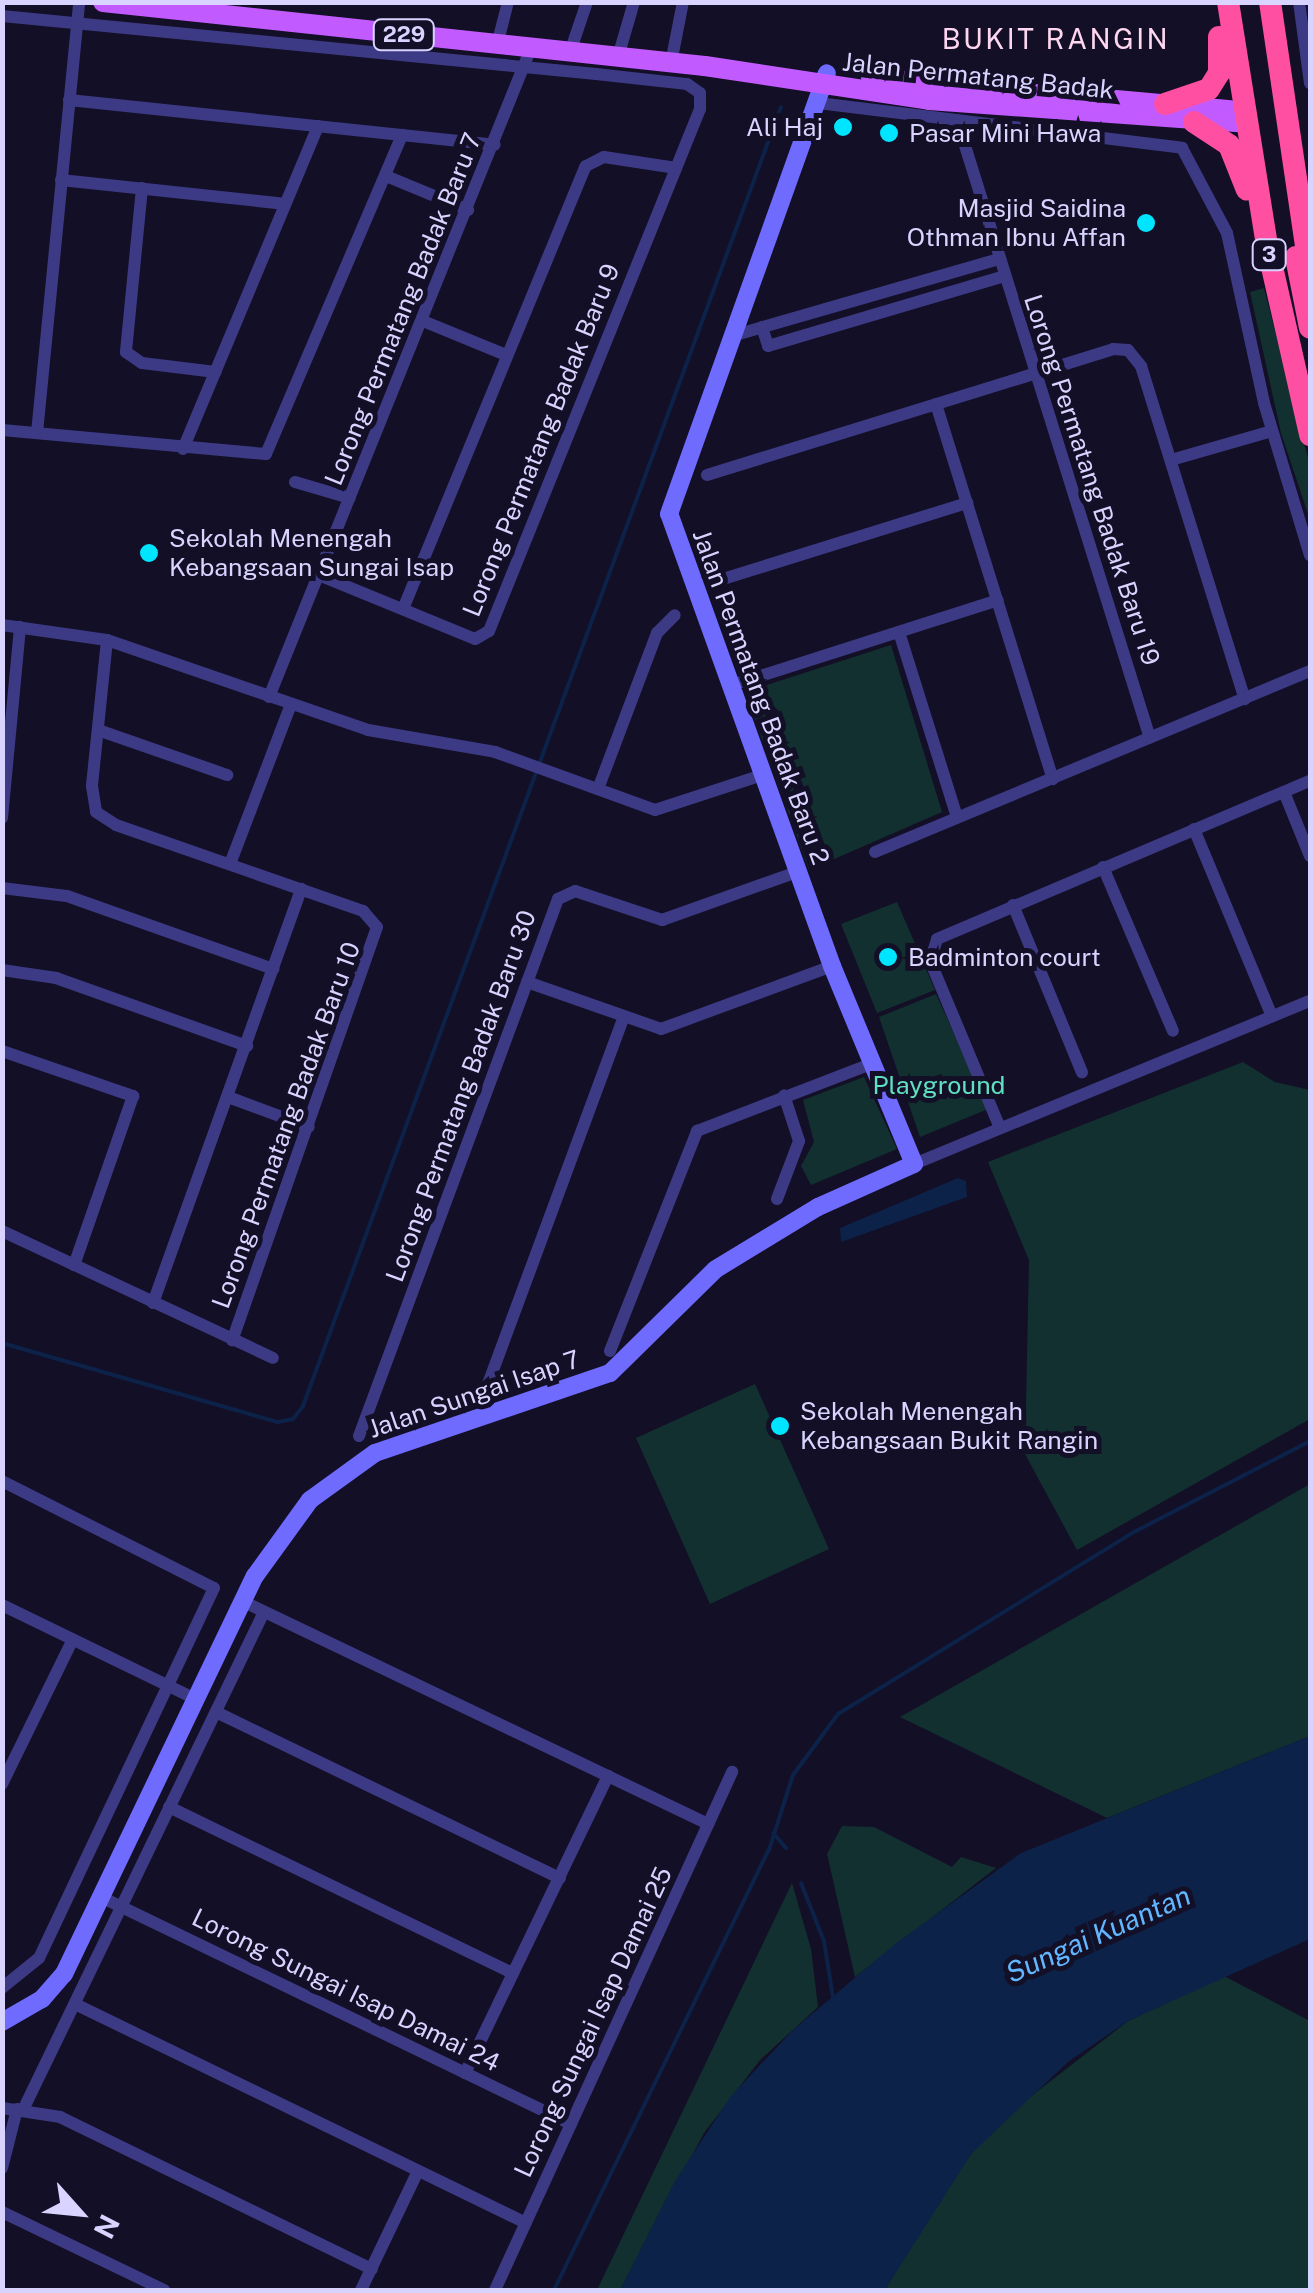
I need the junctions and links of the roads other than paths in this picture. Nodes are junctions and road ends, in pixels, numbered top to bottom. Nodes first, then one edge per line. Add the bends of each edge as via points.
1 (79, 2) edge
2 (103, 2) edge
3 (508, 2) edge
4 (587, 2) edge
5 (634, 2) edge
6 (683, 2) edge
7 (1220, 2) edge
8 (1228, 2) edge
9 (1259, 2) edge
10 (1270, 2) edge
11 (1298, 2) edge
12 (112, 3) edge
13 (272, 12) edge
14 (2, 16) edge
15 (77, 25) junction
16 (497, 44) junction
17 (1264, 50) junction
18 (570, 52) junction
19 (618, 57) junction
20 (527, 58) junction
21 (671, 63) junction
22 (1236, 63) junction
23 (1310, 83) edge
24 (823, 87) junction
25 (69, 100) junction
26 (1166, 104) junction
27 (1250, 117) junction
28 (957, 120) junction
29 (1194, 122) junction
30 (318, 126) junction
31 (402, 135) junction
32 (495, 145) junction
33 (676, 168) junction
34 (386, 176) junction
35 (61, 180) junction
36 (142, 188) junction
37 (284, 204) junction
38 (468, 210) junction
39 (1267, 245) junction
40 (998, 258) junction
41 (1310, 272) edge
42 (1004, 276) junction
43 (423, 321) junction
44 (762, 327) junction
45 (1310, 328) edge
46 (732, 336) junction
47 (506, 355) junction
48 (215, 372) junction
49 (1035, 373) junction
50 (936, 404) junction
51 (2, 430) edge
52 (1272, 432) junction
53 (37, 433) junction
54 (1310, 436) edge
55 (182, 449) junction
56 (1170, 460) junction
57 (706, 476) dead end
58 (294, 482) dead end
59 (350, 498) junction
60 (967, 502) junction
61 (1310, 555) edge
62 (319, 575) junction
63 (723, 579) dead end
64 (998, 600) junction
65 (403, 609) junction
66 (675, 615) dead end
67 (2, 626) edge
68 (20, 627) junction
69 (898, 632) junction
70 (107, 640) junction
71 (1310, 671) edge
72 (729, 686) junction
73 (269, 696) junction
74 (1245, 699) junction
75 (291, 704) junction
76 (98, 730) junction
77 (1150, 738) junction
78 (228, 775) dead end
79 (762, 775) junction
80 (1053, 778) junction
81 (1310, 781) edge
82 (598, 789) junction
83 (1284, 792) junction
84 (957, 817) junction
85 (2, 818) edge
86 (1194, 830) junction
87 (875, 852) dead end
88 (1310, 856) edge
89 (230, 864) junction
90 (1104, 867) junction
91 (798, 872) junction
92 (2, 888) edge
93 (301, 888) junction
94 (1013, 905) junction
95 (832, 966) junction
96 (2, 970) edge
97 (273, 970) junction
98 (527, 982) junction
99 (1310, 1001) edge
100 (1272, 1016) junction
101 (623, 1019) junction
102 (1173, 1031) dead end
103 (246, 1046) junction
104 (2, 1051) edge
105 (872, 1064) junction
106 (1082, 1072) dead end
107 (784, 1095) junction
108 (228, 1097) junction
109 (309, 1127) junction
110 (1000, 1128) junction
111 (914, 1164) junction
112 (777, 1200) dead end
113 (2, 1231) edge
114 (74, 1265) junction
115 (153, 1303) junction
116 (232, 1340) junction
117 (610, 1351) dead end
118 (273, 1358) dead end
119 (485, 1392) dead end
120 (359, 1436) dead end
121 (2, 1482) edge
122 (242, 1601) junction
123 (2, 1605) edge
124 (264, 1612) junction
125 (73, 1639) junction
126 (170, 1686) junction
127 (196, 1699) junction
128 (216, 1712) junction
129 (732, 1772) dead end
130 (608, 1776) junction
131 (2, 1784) edge
132 (170, 1807) junction
133 (708, 1824) junction
134 (560, 1878) junction
135 (101, 1897) junction
136 (121, 1906) junction
137 (513, 1974) junction
138 (2, 1988) edge
139 (74, 2004) junction
140 (2, 2022) edge
141 (465, 2073) junction
142 (14, 2109) edge
143 (571, 2124) junction
144 (2, 2168) edge
145 (418, 2171) junction
146 (2, 2212) edge
147 (526, 2222) junction
148 (372, 2268) junction
149 (164, 2290) edge
150 (361, 2290) edge
151 (494, 2290) edge

1 - 15 street
2 - 12 main road, Jalan Permatang Badak / 229
3 - 16 street
4 - 18 street
5 - 19 street
6 - 21 street
7 - 26 highway via 1214,82 1202,94
8 - 22 highway, 3
9 - 17 highway
10 - 41 highway, 3
11 - 23 street
12 - 13 main road, Jalan Permatang Badak / 229
13 - 16 main road, Jalan Permatang Badak / 229
14 - 15 street
15 - 20 street
15 - 25 street
16 - 20 main road, Jalan Permatang Badak / 229
17 - 22 highway via 1258,68
17 - 27 highway via 1269,100
18 - 19 main road, Jalan Permatang Badak / 229
18 - 20 main road, Jalan Permatang Badak / 229
19 - 21 main road, Jalan Permatang Badak / 229
20 - 32 street, Lorong Permatang Badak Baru 7
20 - 33 street, Lorong Permatang Badak Baru 9 via 687,84 700,93
21 - 24 main road, Jalan Permatang Badak / 229
22 - 27 highway, 3
24 - 26 main road, Jalan Permatang Badak / 229
24 - 28 street
24 - 29 main road, Jalan Permatang Badak / 229
24 - 46 street, Jalan Permatang Badak Baru 2
25 - 30 street
25 - 35 street
26 - 27 main road, Jalan Permatang Badak / 229
27 - 29 main road, Jalan Permatang Badak / 229
27 - 39 highway, 3
27 - 45 highway via 1274,142
28 - 40 street, Lorong Permatang Badak Baru 19
28 - 52 street via 1182,148 1227,234
29 - 39 highway via 1229,145
30 - 31 street
30 - 37 street
31 - 32 street
31 - 34 street
32 - 38 street, Lorong Permatang Badak Baru 7
33 - 47 street via 590,160
33 - 65 street, Lorong Permatang Badak Baru 9 via 489,632 475,638
34 - 38 street
34 - 55 street via 270,449 252,458
35 - 36 street
35 - 53 street
36 - 37 street
36 - 48 street via 126,352 142,364
37 - 48 street
38 - 43 street, Lorong Permatang Badak Baru 7
39 - 54 highway, 3
40 - 42 street, Lorong Permatang Badak Baru 19
40 - 44 street
42 - 44 street via 768,346
42 - 49 street, Lorong Permatang Badak Baru 19
43 - 47 street
43 - 59 street, Lorong Permatang Badak Baru 7
44 - 46 street
46 - 72 street, Jalan Permatang Badak Baru 2 via 669,514
47 - 65 street
48 - 55 street
49 - 50 street
49 - 56 street via 1128,350 1141,366
49 - 77 street, Lorong Permatang Badak Baru 19
50 - 57 street
50 - 60 street
51 - 53 street
52 - 56 street
52 - 61 street
53 - 55 street
56 - 74 street
58 - 59 street
59 - 62 street, Lorong Permatang Badak Baru 7
60 - 63 street
60 - 64 street
62 - 65 street, Lorong Permatang Badak Baru 9
62 - 73 street, Lorong Permatang Badak Baru 7
64 - 69 street
64 - 80 street
66 - 82 street via 657,633
67 - 68 street
68 - 70 street
68 - 85 street
69 - 72 street
69 - 84 street
70 - 73 street
70 - 76 street, Lorong Permatang Badak Baru 10
71 - 74 street
72 - 79 street, Jalan Permatang Badak Baru 2
73 - 75 street
74 - 77 street
75 - 82 street via 368,730 529,763
75 - 89 street
76 - 78 street
76 - 89 street, Lorong Permatang Badak Baru 10 via 92,796 101,817
77 - 80 street
79 - 82 street via 665,810
79 - 91 street, Jalan Permatang Badak Baru 2
80 - 84 street
81 - 83 street
83 - 86 street
83 - 88 street
84 - 87 street
86 - 90 street
86 - 100 street
89 - 93 street, Lorong Permatang Badak Baru 10
90 - 94 street
90 - 102 street
91 - 95 street, Jalan Permatang Badak Baru 2
91 - 98 street, Lorong Permatang Badak Baru 30 via 662,920 569,892 555,906
92 - 97 street via 67,896
93 - 97 street
93 - 109 street, Lorong Permatang Badak Baru 10 via 364,911 378,926
94 - 106 street
94 - 110 street via 943,934 930,953
95 - 101 street via 671,1026 652,1029
95 - 105 street, Jalan Permatang Badak Baru 2
96 - 103 street via 56,978
97 - 103 street
98 - 101 street
98 - 120 street, Lorong Permatang Badak Baru 30
99 - 100 street
100 - 110 street
101 - 119 street
103 - 108 street
104 - 114 street via 132,1096 133,1110
105 - 107 street
105 - 111 street, Jalan Permatang Badak Baru 2
107 - 112 street via 799,1141
107 - 117 street via 716,1119 690,1140
108 - 109 street
108 - 115 street
109 - 116 street, Lorong Permatang Badak Baru 10
110 - 111 street
111 - 122 street, Jalan Sungai Isap 7 via 818,1207 716,1270 610,1372 358,1462 326,1484 280,1534
113 - 114 street
114 - 115 street
115 - 116 street
116 - 118 street
121 - 126 street via 212,1583 214,1595
122 - 124 street
122 - 127 street, Jalan Sungai Isap 7
123 - 125 street
124 - 128 street
124 - 130 street
125 - 126 street
125 - 131 street
126 - 127 street
126 - 138 street via 39,1958
127 - 135 street, Jalan Sungai Isap 7
128 - 132 street
128 - 134 street
129 - 133 street, Lorong Sungai Isap Damai 25
130 - 133 street
130 - 134 street
132 - 136 street
132 - 137 street
133 - 143 street, Lorong Sungai Isap Damai 25
134 - 137 street
135 - 136 street, Lorong Sungai Isap Damai 24
135 - 140 street, Jalan Sungai Isap 7 via 59,1983
136 - 139 street
136 - 141 street, Lorong Sungai Isap Damai 24
137 - 141 street
139 - 142 street
139 - 145 street
141 - 143 street, Lorong Sungai Isap Damai 24
142 - 144 street
142 - 148 street via 60,2117
143 - 147 street, Lorong Sungai Isap Damai 25
145 - 147 street
145 - 148 street
146 - 149 street
147 - 151 street, Lorong Sungai Isap Damai 25
148 - 150 street

